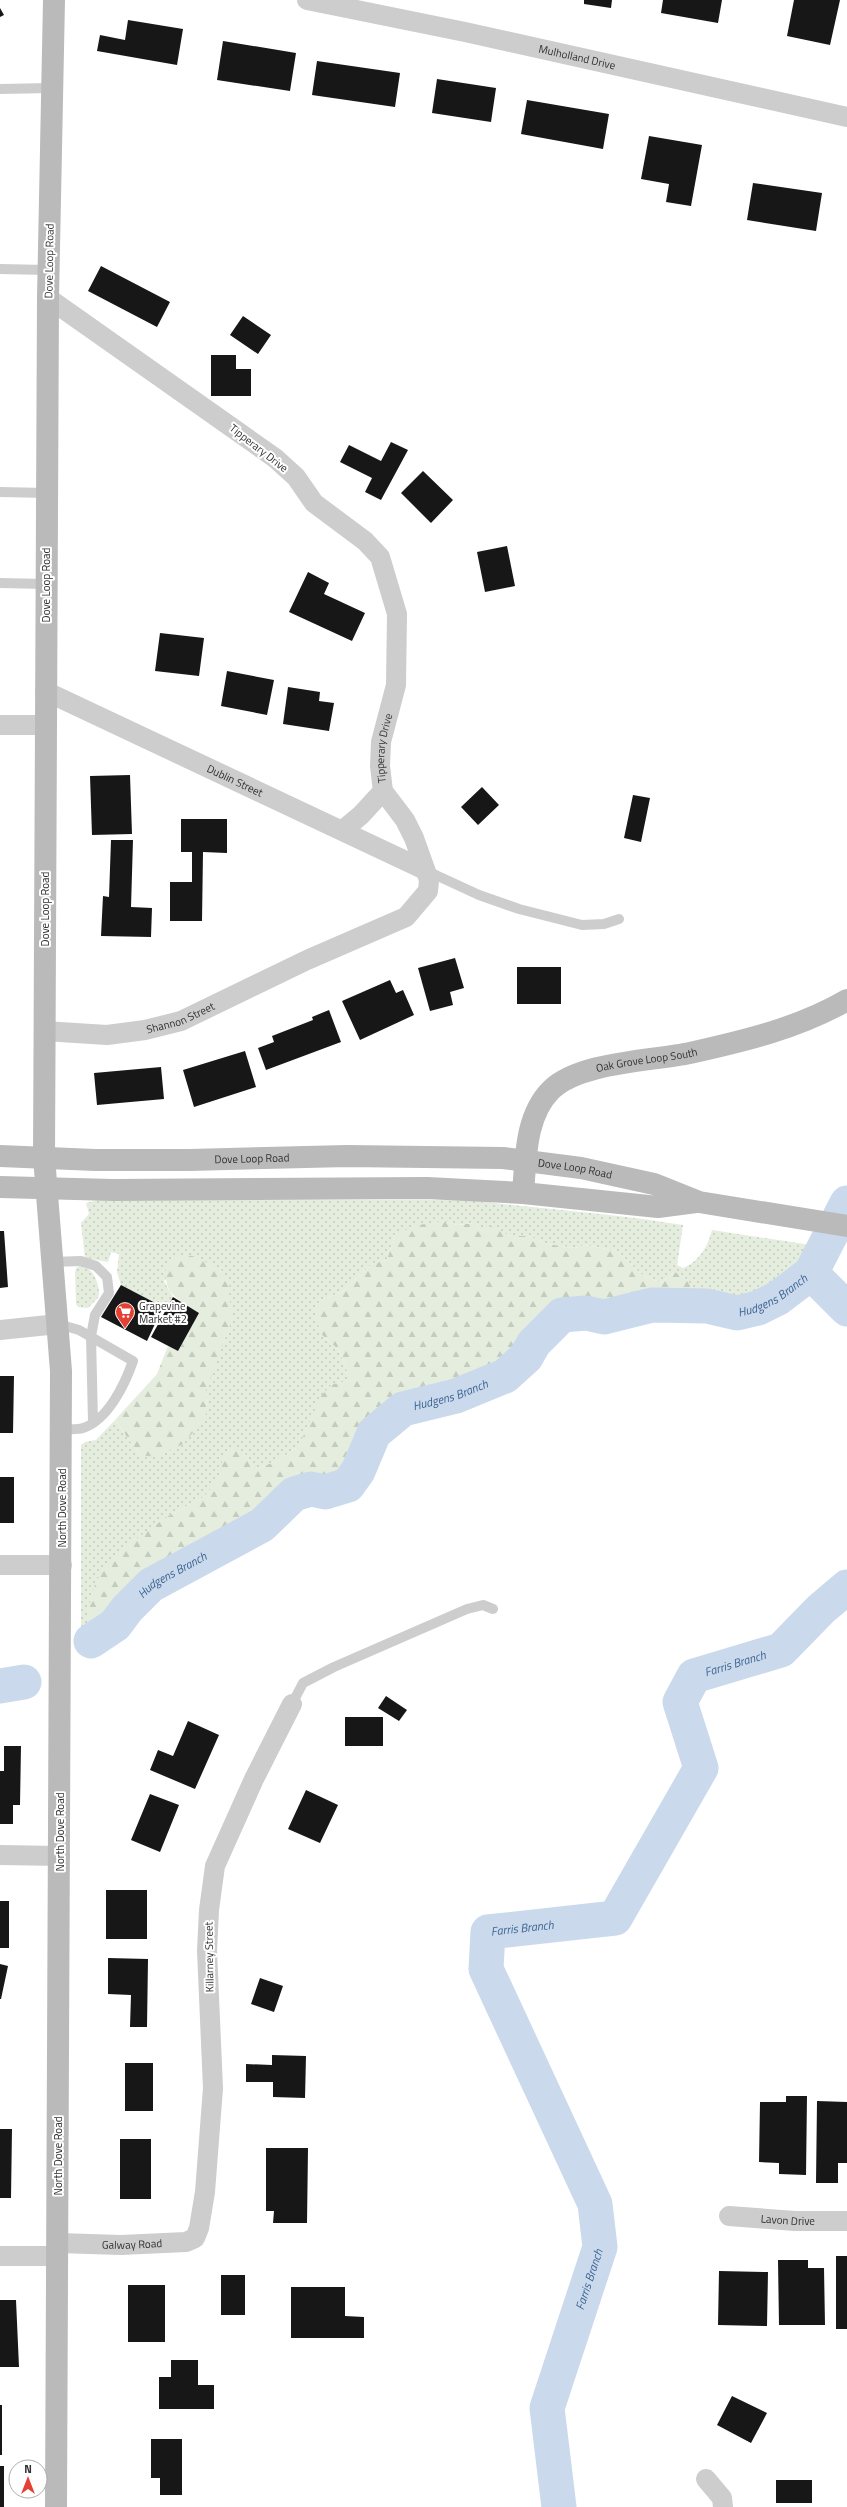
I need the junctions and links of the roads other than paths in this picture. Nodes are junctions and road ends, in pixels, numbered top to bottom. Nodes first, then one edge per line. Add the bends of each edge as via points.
1 (54, 0) edge
2 (307, 0) edge
3 (0, 88) edge
4 (52, 88) junction
5 (847, 117) edge
6 (0, 269) edge
7 (48, 270) junction
8 (48, 298) junction
9 (0, 492) edge
10 (47, 493) junction
11 (0, 583) edge
12 (45, 584) junction
13 (45, 691) junction
14 (0, 725) edge
15 (45, 725) junction
16 (382, 791) junction
17 (343, 830) junction
18 (425, 870) junction
19 (619, 919) dead end
20 (307, 960) joint
21 (847, 1000) edge
22 (44, 1031) junction
23 (0, 1156) edge
24 (44, 1157) junction
25 (526, 1160) junction
26 (0, 1187) edge
27 (45, 1187) junction
28 (523, 1193) junction
29 (699, 1202) junction
30 (847, 1226) edge
31 (52, 1262) junction
32 (58, 1324) junction
33 (0, 1330) edge
34 (91, 1336) junction
35 (93, 1422) junction
36 (61, 1429) junction
37 (0, 1565) edge
38 (62, 1565) junction
39 (494, 1609) dead end
40 (292, 1704) joint
41 (0, 1856) edge
42 (60, 1856) junction
43 (729, 2216) dead end
44 (847, 2221) edge
45 (199, 2228) joint
46 (58, 2249) junction
47 (0, 2256) edge
48 (706, 2479) dead end
49 (56, 2507) edge
50 (723, 2507) edge

1 - 4 street, Dove Loop Road
2 - 5 street, Mulholland Drive via 465,32
3 - 4 lane
4 - 7 street, Dove Loop Road
6 - 7 lane
7 - 8 street, Dove Loop Road
8 - 10 street, Dove Loop Road
8 - 16 street, Tipperary Drive via 275,458 296,477 314,503 365,541 380,557 397,614 396,685 381,742
9 - 10 lane
10 - 12 street, Dove Loop Road
11 - 12 lane
12 - 13 street, Dove Loop Road
13 - 15 street, Dove Loop Road
13 - 17 street, Dublin Street
14 - 15 street
15 - 22 street, Dove Loop Road
16 - 17 street, Tipperary Drive via 361,815
16 - 18 street, Tipperary Drive via 405,820
17 - 18 street, Dublin Street
18 - 19 lane via 479,895 519,909 582,925 604,924
18 - 20 street, Tipperary Drive via 428,891 406,917
20 - 22 street, Shannon Street via 181,1021 145,1030 107,1034
21 - 25 street, Oak Grove Loop South via 803,1022 774,1032 683,1054 603,1067 563,1080 550,1091 540,1105 527,1144
22 - 24 street, Dove Loop Road
23 - 24 street
24 - 25 street, Dove Loop Road via 190,1160 464,1156
24 - 27 street, North Dove Road
25 - 28 street, Oak Grove Loop South
25 - 29 street, Dove Loop Road via 581,1168 654,1184
26 - 27 street, Dove Loop Road
27 - 28 street, Dove Loop Road via 113,1190 397,1188
27 - 31 street, North Dove Road
28 - 29 street, Dove Loop Road via 658,1207
29 - 30 street, Dove Loop Road
31 - 32 street, North Dove Road
31 - 34 lane via 81,1260 96,1266 107,1277 109,1293 95,1315
32 - 33 street
32 - 34 lane
32 - 36 street, North Dove Road
34 - 35 lane
34 - 35 lane via 133,1361 126,1382 111,1407
35 - 36 lane via 83,1428
36 - 38 street, North Dove Road
37 - 38 street
38 - 42 street, North Dove Road
39 - 40 lane via 484,1605 468,1609 334,1667 303,1683
40 - 45 street, Killarney Street via 254,1779 215,1866 208,1910 207,1951 213,2088 205,2192
41 - 42 street
42 - 46 street, North Dove Road
43 - 44 street, Lavon Drive via 796,2221
45 - 46 street, Galway Road via 195,2238 186,2242
46 - 47 street, Galway Road
46 - 49 street, North Dove Road
48 - 50 street via 722,2498

